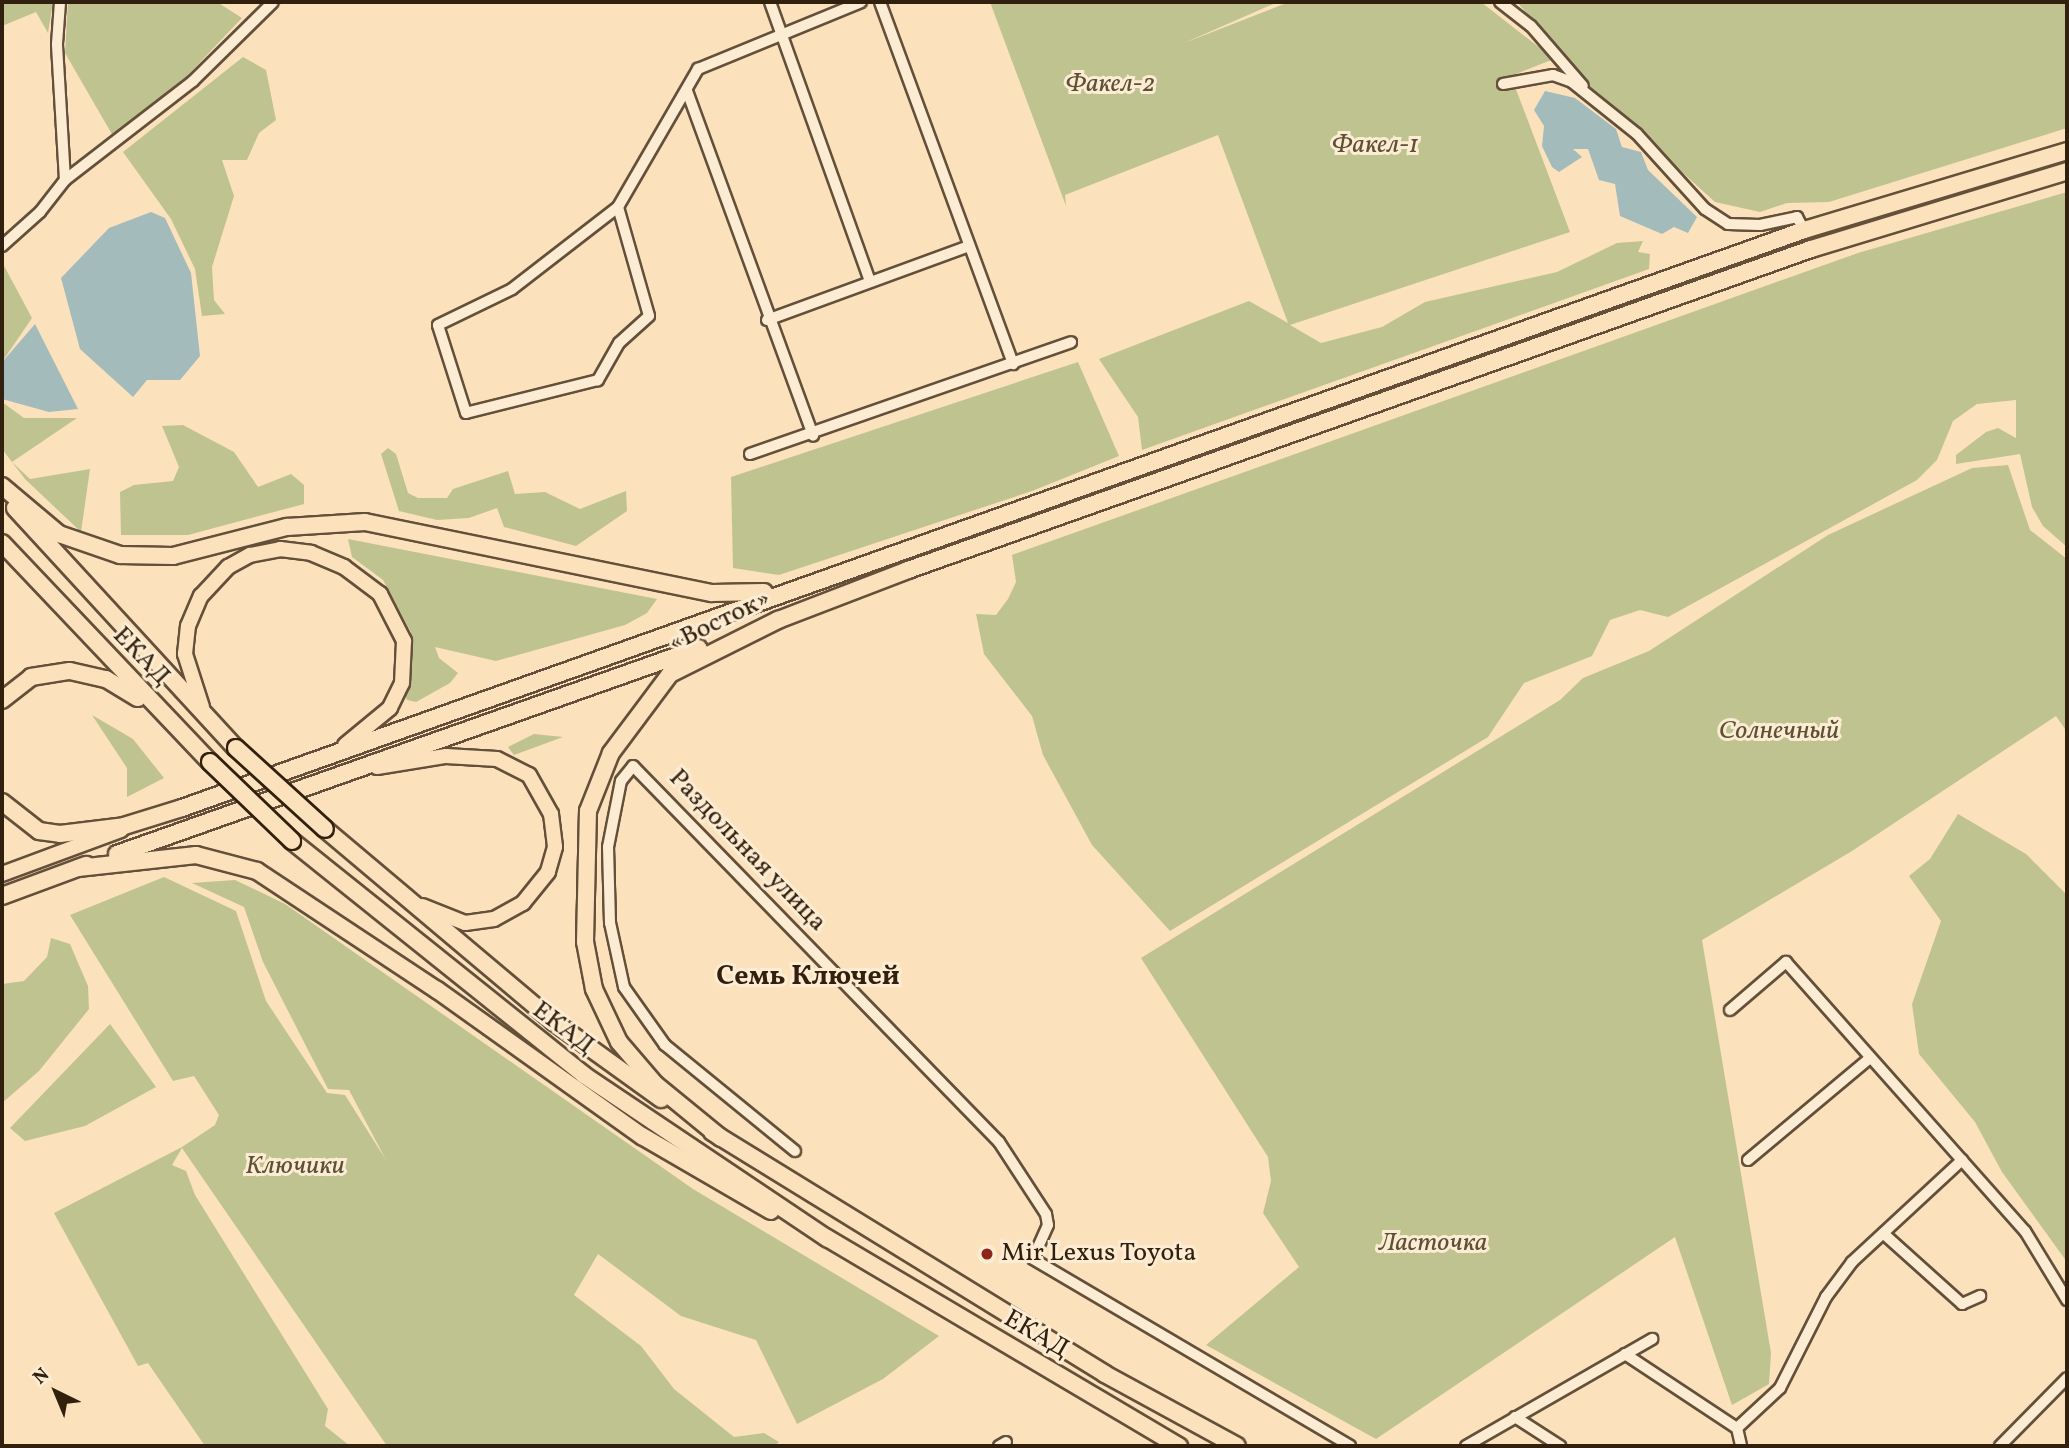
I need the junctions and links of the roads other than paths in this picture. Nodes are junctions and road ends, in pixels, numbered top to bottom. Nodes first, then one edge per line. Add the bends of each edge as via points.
1 (60, 2) edge
2 (273, 2) edge
3 (770, 2) edge
4 (861, 2) edge
5 (880, 2) edge
6 (1500, 2) edge
7 (781, 35) junction
8 (1503, 84) dead end
9 (687, 91) junction
10 (1593, 100) junction
11 (2067, 151) edge
12 (2067, 171) edge
13 (65, 180) junction
14 (618, 207) junction
15 (1804, 230) junction
16 (2, 246) edge
17 (967, 247) junction
18 (870, 281) junction
19 (767, 320) junction
20 (1071, 342) dead end
21 (1013, 364) junction
22 (813, 436) junction
23 (750, 454) dead end
24 (2, 486) edge
25 (2, 493) edge
26 (2, 543) edge
27 (804, 585) junction
28 (778, 620) junction
29 (2, 700) edge
30 (166, 719) junction
31 (222, 734) junction
32 (301, 765) junction
33 (322, 783) junction
34 (2, 802) edge
35 (182, 808) junction
36 (78, 868) junction
37 (2, 874) edge
38 (402, 895) junction
39 (2, 896) edge
40 (1730, 1010) dead end
41 (1870, 1058) junction
42 (721, 1138) junction
43 (795, 1151) dead end
44 (1748, 1160) dead end
45 (1962, 1160) junction
46 (1884, 1234) junction
47 (827, 1238) junction
48 (1980, 1296) dead end
49 (2067, 1300) edge
50 (1652, 1339) dead end
51 (1625, 1354) junction
52 (2067, 1378) edge
53 (1515, 1417) junction
54 (1737, 1428) junction
55 (1179, 1446) edge
56 (1237, 1446) edge
57 (1350, 1446) edge
58 (1466, 1446) edge
59 (1560, 1446) edge
60 (1741, 1446) edge
61 (2000, 1446) edge

1 - 13 street via 57,44
2 - 13 street via 193,81
3 - 7 street
4 - 7 street
5 - 17 street
6 - 10 street via 1569,66
7 - 9 street via 698,69
7 - 18 street
8 - 10 street via 1553,75
9 - 14 street
9 - 19 street
10 - 15 street via 1637,134 1705,209 1728,223 1760,225 1797,216
11 - 15 highway, «Восток»
12 - 28 highway, «Восток» via 1811,249
13 - 16 street via 40,212
14 - 14 street via 512,289 438,325 466,413 598,380 619,343 649,316
15 - 27 highway, «Восток»
17 - 18 street
17 - 21 street
18 - 19 street
19 - 22 street
20 - 21 street
21 - 22 street
22 - 23 street
24 - 27 highway via 59,534 120,555 173,556 287,527 365,523 712,593 748,595
25 - 31 highway, ЕКАД
26 - 30 highway, ЕКАД
27 - 32 highway, «Восток»
28 - 33 highway
28 - 42 highway, «Восток» via 682,666 650,695 598,780 584,839 587,953 606,1019 635,1064
29 - 30 highway via 31,677 70,670 106,679
30 - 47 highway, ЕКАД, bridge via 292,841 584,1075
31 - 32 main road via 200,702 186,666 186,633 201,596 228,567 250,555 279,549 324,557 363,579 387,601 401,630 405,668 384,717 349,743
31 - 38 highway, ЕКАД, bridge
32 - 35 highway, «Восток»
33 - 36 highway
33 - 38 main road via 413,760 467,755 509,763 536,784 551,814 555,847 548,872 523,903 494,919 465,923
34 - 35 highway, «Восток» via 39,831 60,834 124,826
35 - 37 main road
36 - 39 highway
36 - 47 highway via 196,855 257,871 438,990 642,1136
38 - 42 highway, ЕКАД via 554,1022
40 - 41 street via 1786,962
41 - 44 street
41 - 45 street
42 - 56 highway, ЕКАД via 1105,1374
43 - 57 street, Раздольная улица via 665,1045 624,988 610,923 608,847 621,781 632,766 999,1142 1046,1214 1048,1225 1033,1259
45 - 46 street
45 - 49 street via 2025,1231
46 - 48 street via 1962,1304
46 - 54 street via 1852,1262 1826,1297 1780,1388
47 - 55 highway, ЕКАД
50 - 51 street
51 - 53 street
51 - 54 street
52 - 61 street
53 - 58 street
53 - 59 street
54 - 60 street

